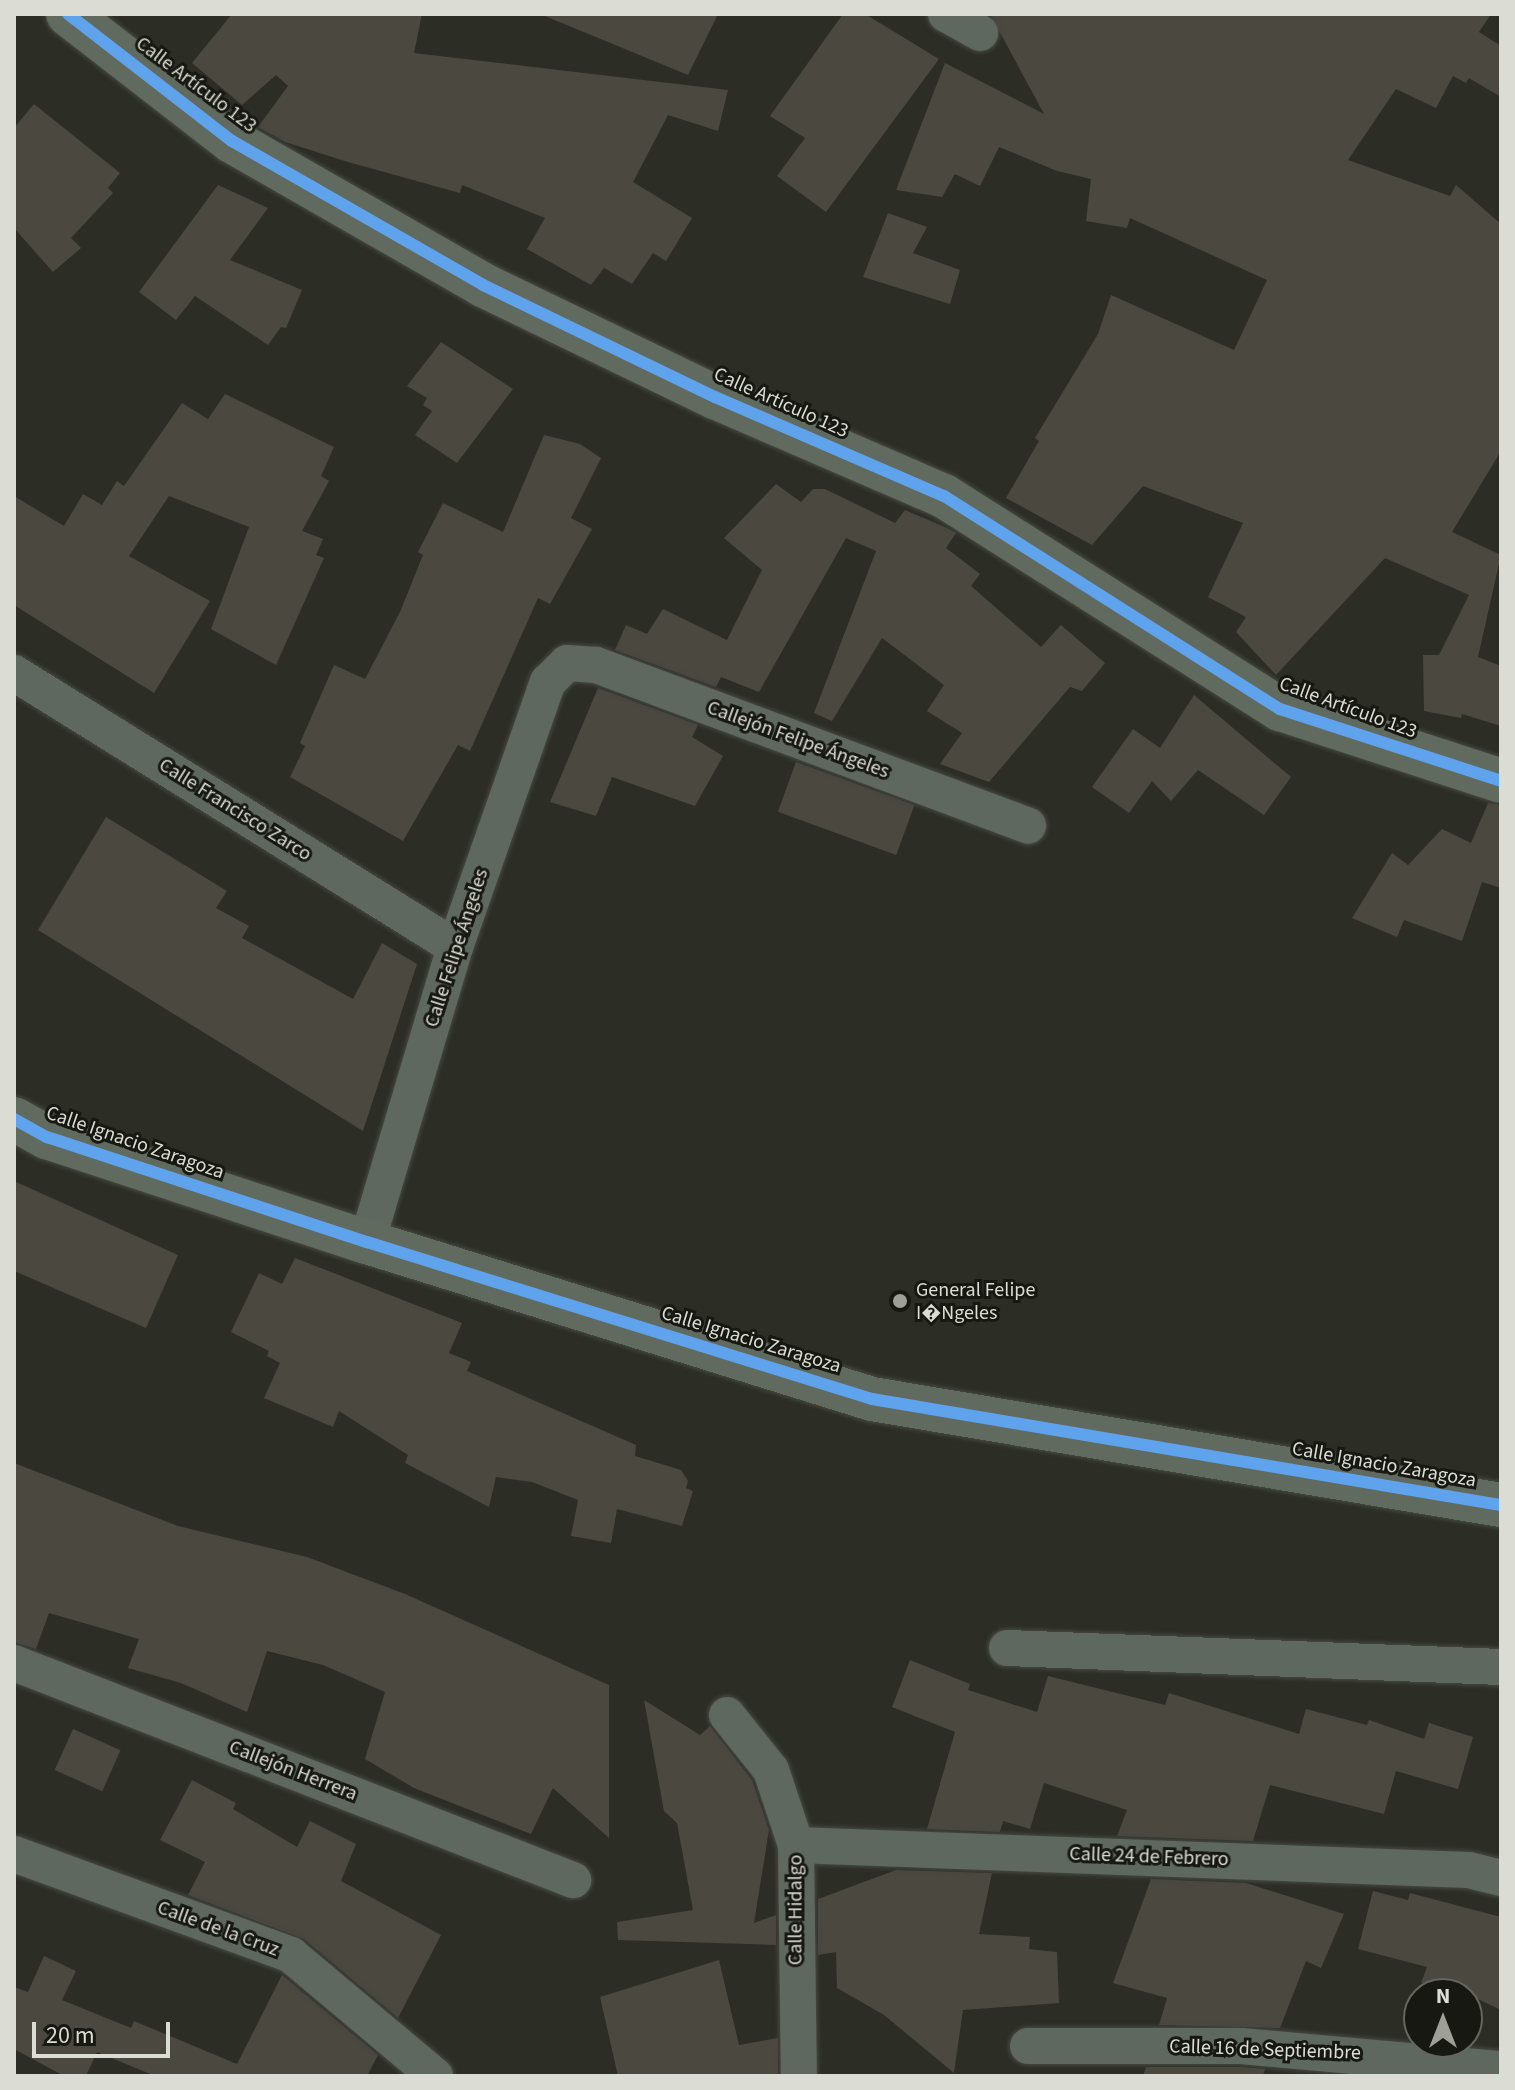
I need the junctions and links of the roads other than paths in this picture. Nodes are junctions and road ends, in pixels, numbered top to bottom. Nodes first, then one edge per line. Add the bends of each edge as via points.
1 (68, 14) edge
2 (946, 14) edge
3 (980, 33) dead end
4 (567, 663) joint
5 (14, 673) edge
6 (1501, 781) edge
7 (1028, 826) dead end
8 (455, 947) junction
9 (14, 1119) edge
10 (367, 1242) junction
11 (1501, 1505) edge
12 (1007, 1648) dead end
13 (14, 1663) edge
14 (1501, 1667) edge
15 (727, 1715) dead end
16 (796, 1845) junction
17 (14, 1854) edge
18 (1501, 1878) edge
19 (573, 1880) dead end
20 (1028, 2046) dead end
21 (1501, 2069) edge
22 (435, 2076) edge
23 (799, 2076) edge

1 - 6 street, Calle Artículo 123 via 232,141 483,285 715,397 944,496 1280,709
2 - 3 street
4 - 7 street, Callejón Felipe Ángeles via 596,665
4 - 8 street, Calle Felipe Ángeles via 548,682
5 - 8 street, Calle Francisco Zarco
8 - 10 street, Calle Felipe Ángeles
9 - 10 street, Calle Ignacio Zaragoza via 47,1137
10 - 11 street, Calle Ignacio Zaragoza via 872,1399
12 - 14 street
13 - 19 street, Callejón Herrera
15 - 16 street, Calle Hidalgo via 771,1770
16 - 18 street, Calle 24 de Febrero via 1469,1870
16 - 23 street, Calle Hidalgo
17 - 22 street, Calle de la Cruz via 291,1955
20 - 21 street, Calle 16 de Septiembre via 1241,2046

